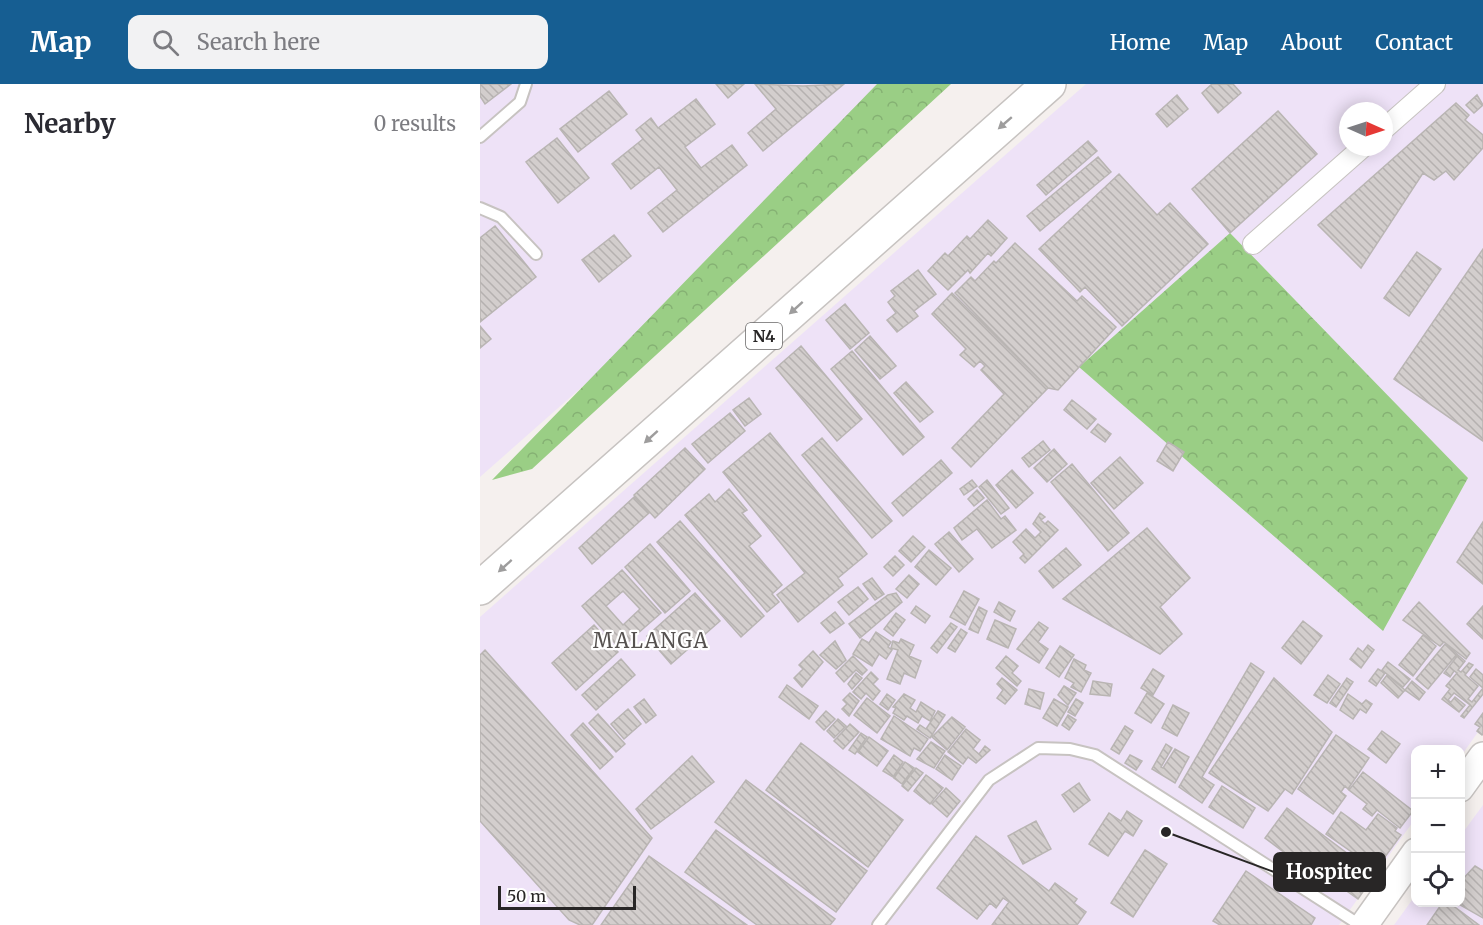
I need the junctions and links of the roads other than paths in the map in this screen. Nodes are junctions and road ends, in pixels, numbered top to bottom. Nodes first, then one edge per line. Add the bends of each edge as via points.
1 (526, 84) edge
2 (1017, 84) edge
3 (1049, 84) edge
4 (1435, 84) edge
5 (1393, 121) edge
6 (480, 137) edge
7 (1353, 156) edge
8 (480, 208) edge
9 (1253, 244) dead end
10 (536, 254) dead end
11 (480, 558) edge
12 (480, 588) edge
13 (1483, 756) edge
14 (1465, 782) edge
15 (1415, 853) edge
16 (878, 925) edge
17 (1362, 925) edge

1 - 6 lane via 520,102
2 - 11 highway, N4
3 -> 12 highway, N4
4 - 5 street
7 - 9 street
8 - 10 lane via 501,217
13 - 14 main road
15 - 17 main road
16 - 17 lane via 989,780 1038,748 1095,755

